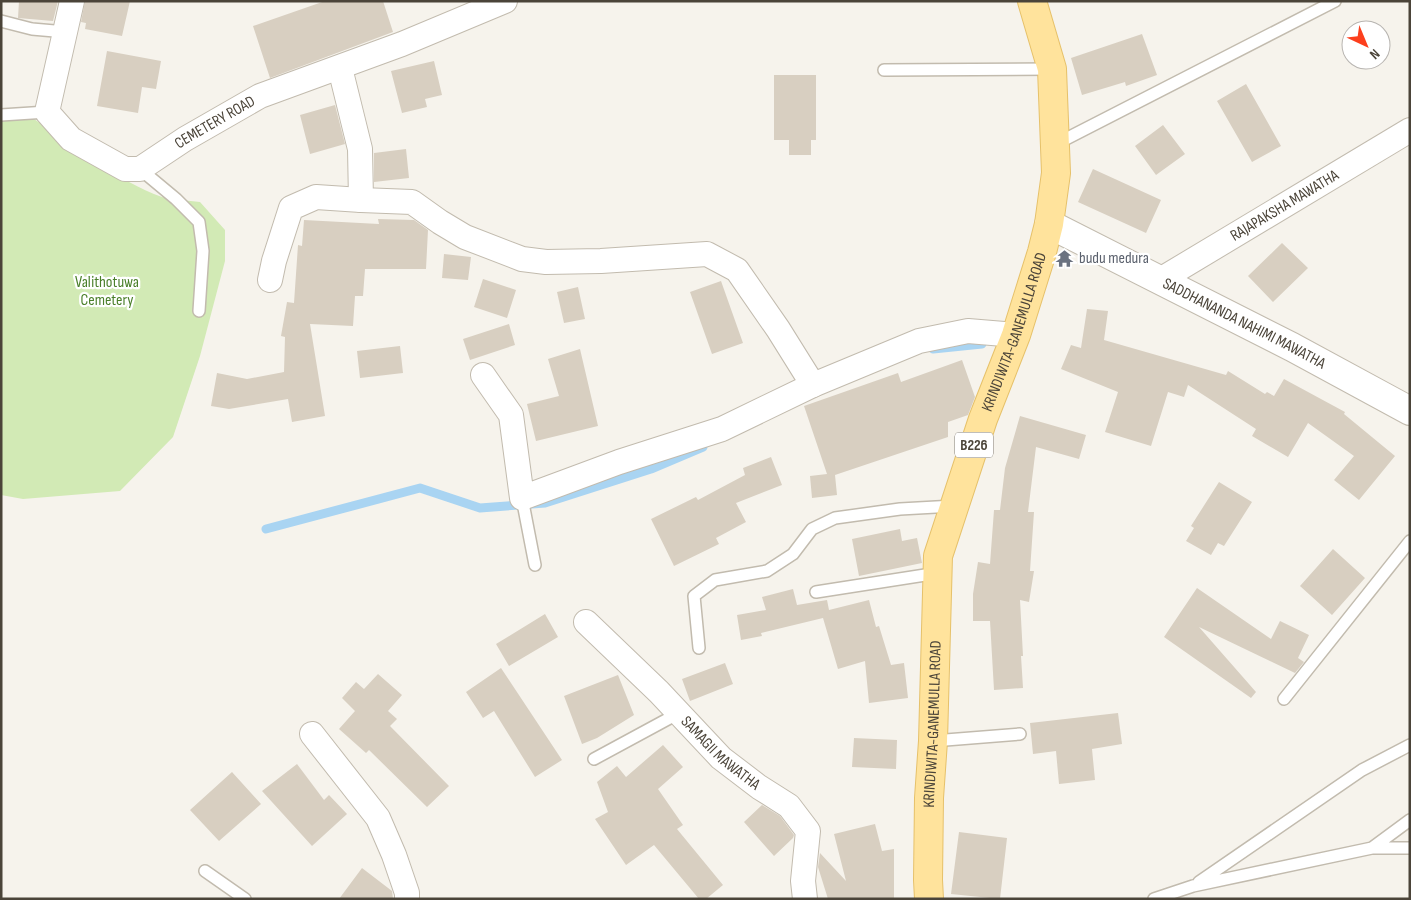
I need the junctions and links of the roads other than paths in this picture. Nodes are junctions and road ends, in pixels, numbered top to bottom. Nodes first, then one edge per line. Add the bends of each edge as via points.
1 (72, 1) edge
2 (505, 1) edge
3 (1032, 1) edge
4 (1335, 1) edge
5 (1, 21) edge
6 (66, 32) junction
7 (340, 68) junction
8 (1052, 69) junction
9 (884, 70) dead end
10 (47, 112) junction
11 (1, 115) edge
12 (1410, 130) edge
13 (1055, 145) junction
14 (140, 170) junction
15 (361, 200) junction
16 (1049, 224) junction
17 (270, 280) dead end
18 (1160, 280) junction
19 (199, 311) dead end
20 (1016, 335) junction
21 (483, 375) dead end
22 (813, 385) junction
23 (1410, 411) edge
24 (522, 498) junction
25 (954, 506) junction
26 (1410, 541) edge
27 (534, 565) dead end
28 (938, 573) junction
29 (816, 592) dead end
30 (586, 622) dead end
31 (699, 648) dead end
32 (1284, 699) dead end
33 (679, 713) junction
34 (312, 734) dead end
35 (1020, 734) dead end
36 (933, 741) junction
37 (1410, 745) edge
38 (594, 759) dead end
39 (1410, 820) edge
40 (1372, 848) junction
41 (1410, 848) edge
42 (205, 871) dead end
43 (1193, 886) junction
44 (245, 899) edge
45 (407, 899) edge
46 (805, 899) edge
47 (929, 899) edge
48 (1154, 899) edge

1 - 6 street
2 - 7 street, CEMETERY ROAD
3 - 8 main road, KRINDIWITA-GANEMULLA ROAD / B226
4 - 13 lane
5 - 6 lane via 32,29
6 - 10 street
7 - 14 street, CEMETERY ROAD via 260,96 185,139
7 - 15 street via 360,149
8 - 9 lane
8 - 13 main road, KRINDIWITA-GANEMULLA ROAD / B226
10 - 11 lane
10 - 14 street via 71,140 125,169
12 - 18 street, RAJAPAKSHA MAWATHA
13 - 16 main road, KRINDIWITA-GANEMULLA ROAD / B226 via 1056,173
14 - 19 lane via 198,222 203,251
15 - 17 street via 316,197 291,208
15 - 22 street via 412,202 465,237 522,259 601,262 707,254 737,270
16 - 18 street, SADDHANANDA NAHIMI MAWATHA
16 - 20 main road, KRINDIWITA-GANEMULLA ROAD / B226
18 - 23 street, SADDHANANDA NAHIMI MAWATHA
20 - 22 street via 968,331 919,341
20 - 25 main road, KRINDIWITA-GANEMULLA ROAD / B226
21 - 24 street via 510,415
22 - 24 street via 722,429
24 - 27 lane
25 - 28 main road, KRINDIWITA-GANEMULLA ROAD / B226 via 938,556
25 - 31 lane via 835,518 812,530 794,554 767,571 715,580 694,596
26 - 32 lane
28 - 29 lane
28 - 36 main road, KRINDIWITA-GANEMULLA ROAD / B226
30 - 33 street, SAMAGII MAWATHA
33 - 38 lane
33 - 46 street, SAMAGII MAWATHA via 721,758 789,806 808,831 803,881
34 - 45 street via 378,818 394,854
35 - 36 lane
36 - 47 main road, KRINDIWITA-GANEMULLA ROAD / B226 via 929,798
37 - 43 lane via 1362,770
39 - 40 lane
40 - 41 lane
40 - 43 lane
42 - 44 lane
43 - 48 lane

